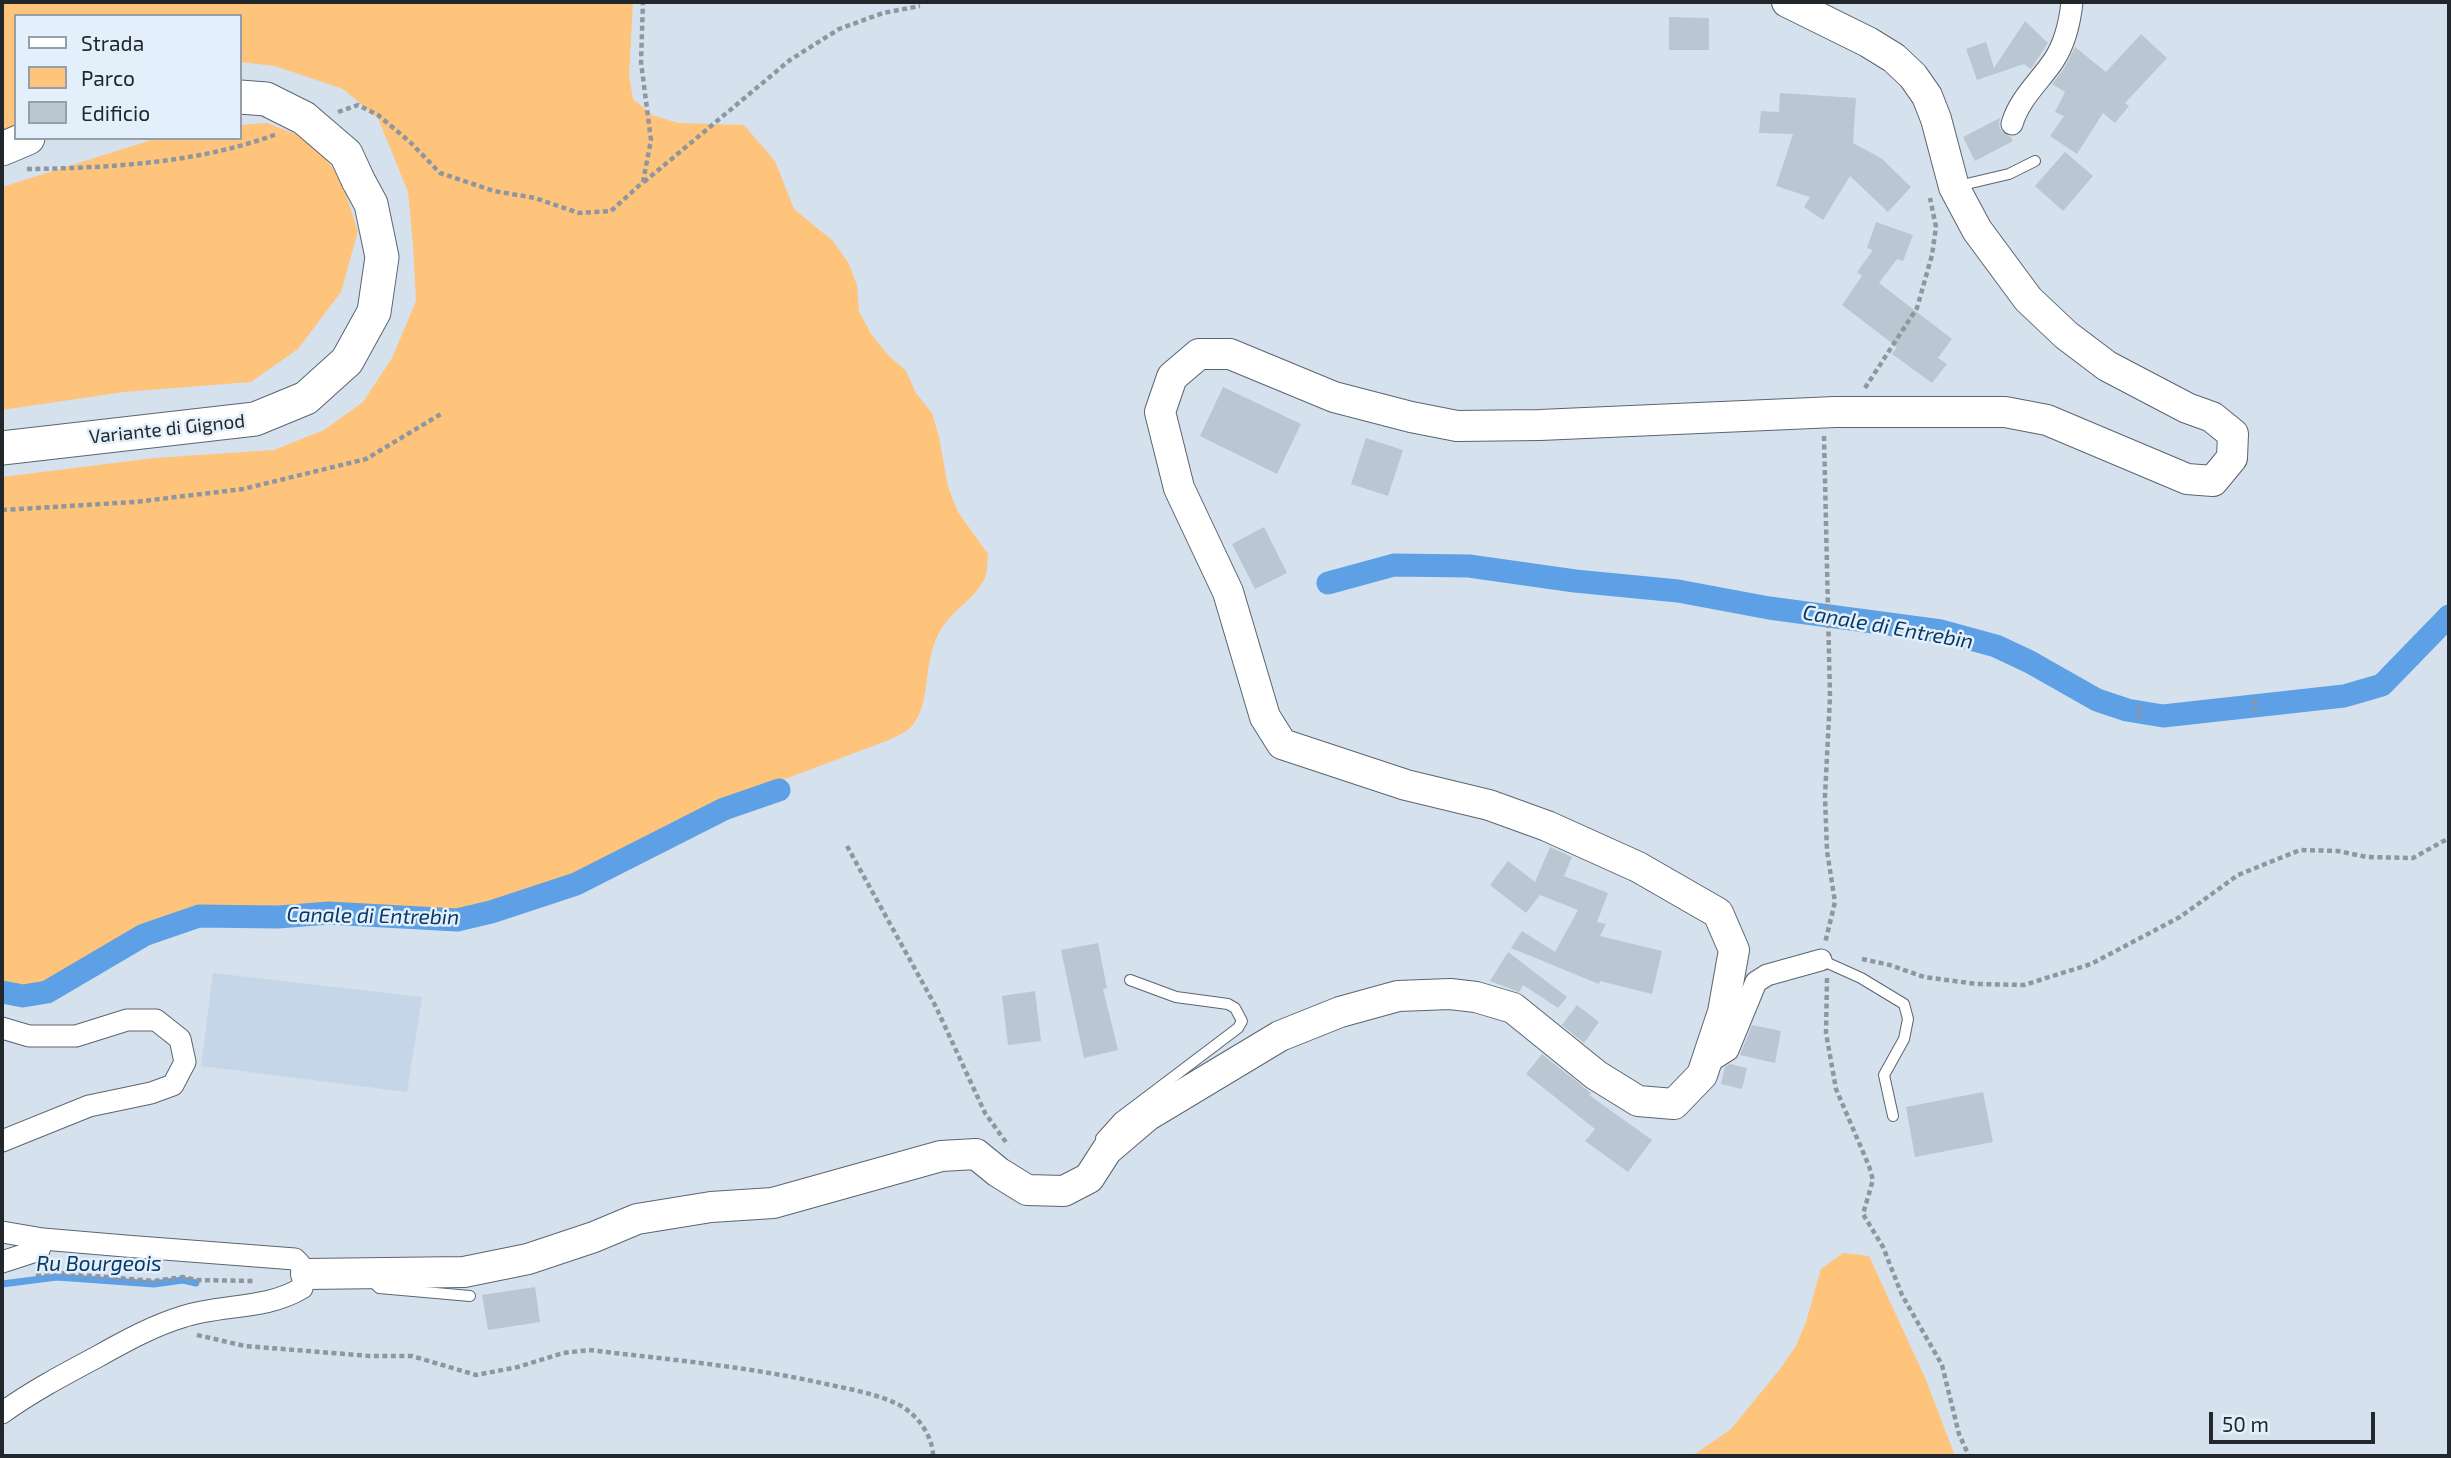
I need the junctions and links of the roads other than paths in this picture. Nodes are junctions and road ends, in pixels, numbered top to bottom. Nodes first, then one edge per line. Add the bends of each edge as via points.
1 (1787, 2) edge
2 (2072, 2) edge
3 (242, 97) edge
4 (2012, 124) dead end
5 (27, 140) edge
6 (9, 159) edge
7 (2035, 161) dead end
8 (1941, 189) junction
9 (2, 448) edge
10 (1821, 960) joint
11 (1130, 980) dead end
12 (2, 1028) edge
13 (1706, 1064) junction
14 (1893, 1116) dead end
15 (2, 1141) edge
16 (1098, 1164) junction
17 (2, 1232) edge
18 (43, 1239) junction
19 (2, 1262) edge
20 (362, 1273) junction
21 (306, 1274) junction
22 (470, 1296) dead end
23 (2, 1413) edge

1 - 8 street via 1868,42 1913,76 1936,119 1946,164
2 - 4 street via 2056,57 2016,111
3 - 9 main road, Variante di Gignod, bridge via 266,99 304,118 346,154 371,204 382,257 374,312 347,361 306,398 255,419
5 - 6 main road
7 - 8 lane via 2009,174
8 - 13 street via 2028,299 2066,335 2107,366 2212,417 2233,434 2232,458 2213,481 2187,479 2047,420 2005,412 1835,412 1457,426 1335,397 1230,354 1199,354 1172,377 1160,412 1178,488 1228,592 1265,717 1282,744 1547,826 1638,867 1718,913 1734,950 1723,1012
10 - 13 street via 1756,982 1728,1050
10 - 14 lane via 1904,1004 1909,1019 1904,1039 1884,1075
11 - 16 lane via 1176,997 1228,1004 1242,1021 1119,1118 1098,1141
12 - 15 street via 29,1035 76,1036 127,1020 156,1020 180,1039 185,1062 173,1085 89,1106
13 - 16 street via 1702,1075 1674,1104 1638,1101 1596,1075 1513,1008 1450,995 1398,996 1280,1036 1147,1116 1107,1150
16 - 20 street via 1089,1178 1064,1191 1027,1190 976,1154 941,1156 774,1203 637,1219 528,1259 464,1272
17 - 18 street
18 - 19 street via 39,1250
18 - 21 street via 285,1257 295,1259
20 - 21 street
20 - 22 lane via 379,1288
21 - 23 street via 302,1288 289,1296 178,1318 106,1352

